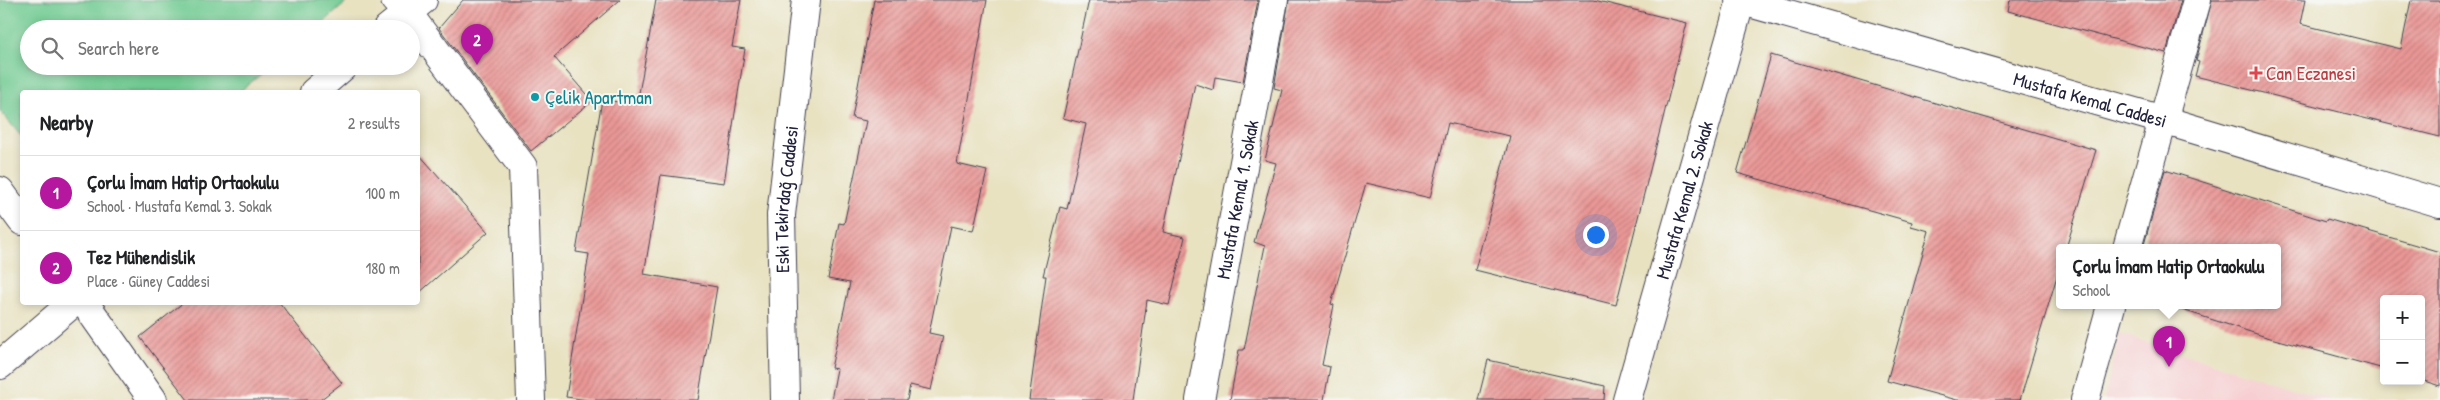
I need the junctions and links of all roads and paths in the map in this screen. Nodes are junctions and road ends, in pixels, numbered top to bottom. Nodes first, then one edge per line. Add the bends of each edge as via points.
1 (806, 0) edge
2 (1274, 0) edge
3 (1740, 0) edge
4 (2197, 0) edge
5 (403, 10) edge
6 (411, 20) edge
7 (420, 32) edge
8 (334, 75) edge
9 (316, 90) edge
10 (2163, 120) junction
11 (0, 191) edge
12 (2440, 204) edge
13 (20, 218) edge
14 (2128, 244) edge
15 (70, 305) edge
16 (86, 305) edge
17 (2110, 309) edge
18 (0, 365) edge
19 (153, 400) edge
20 (531, 400) edge
21 (786, 400) edge
22 (1200, 400) edge
23 (1627, 400) edge
24 (2085, 400) edge

1 - 21 street, Eski Tekirdağ Caddesi via 781,215
2 - 22 street, Mustafa Kemal 1. Sokak
3 - 10 street, Mustafa Kemal Caddesi
3 - 23 street, Mustafa Kemal 2. Sokak
4 - 10 street
5 - 6 street
7 - 20 street via 523,167
8 - 9 street
10 - 12 street, Mustafa Kemal Caddesi
10 - 14 street
11 - 13 street
15 - 18 street
16 - 19 street
17 - 24 street

